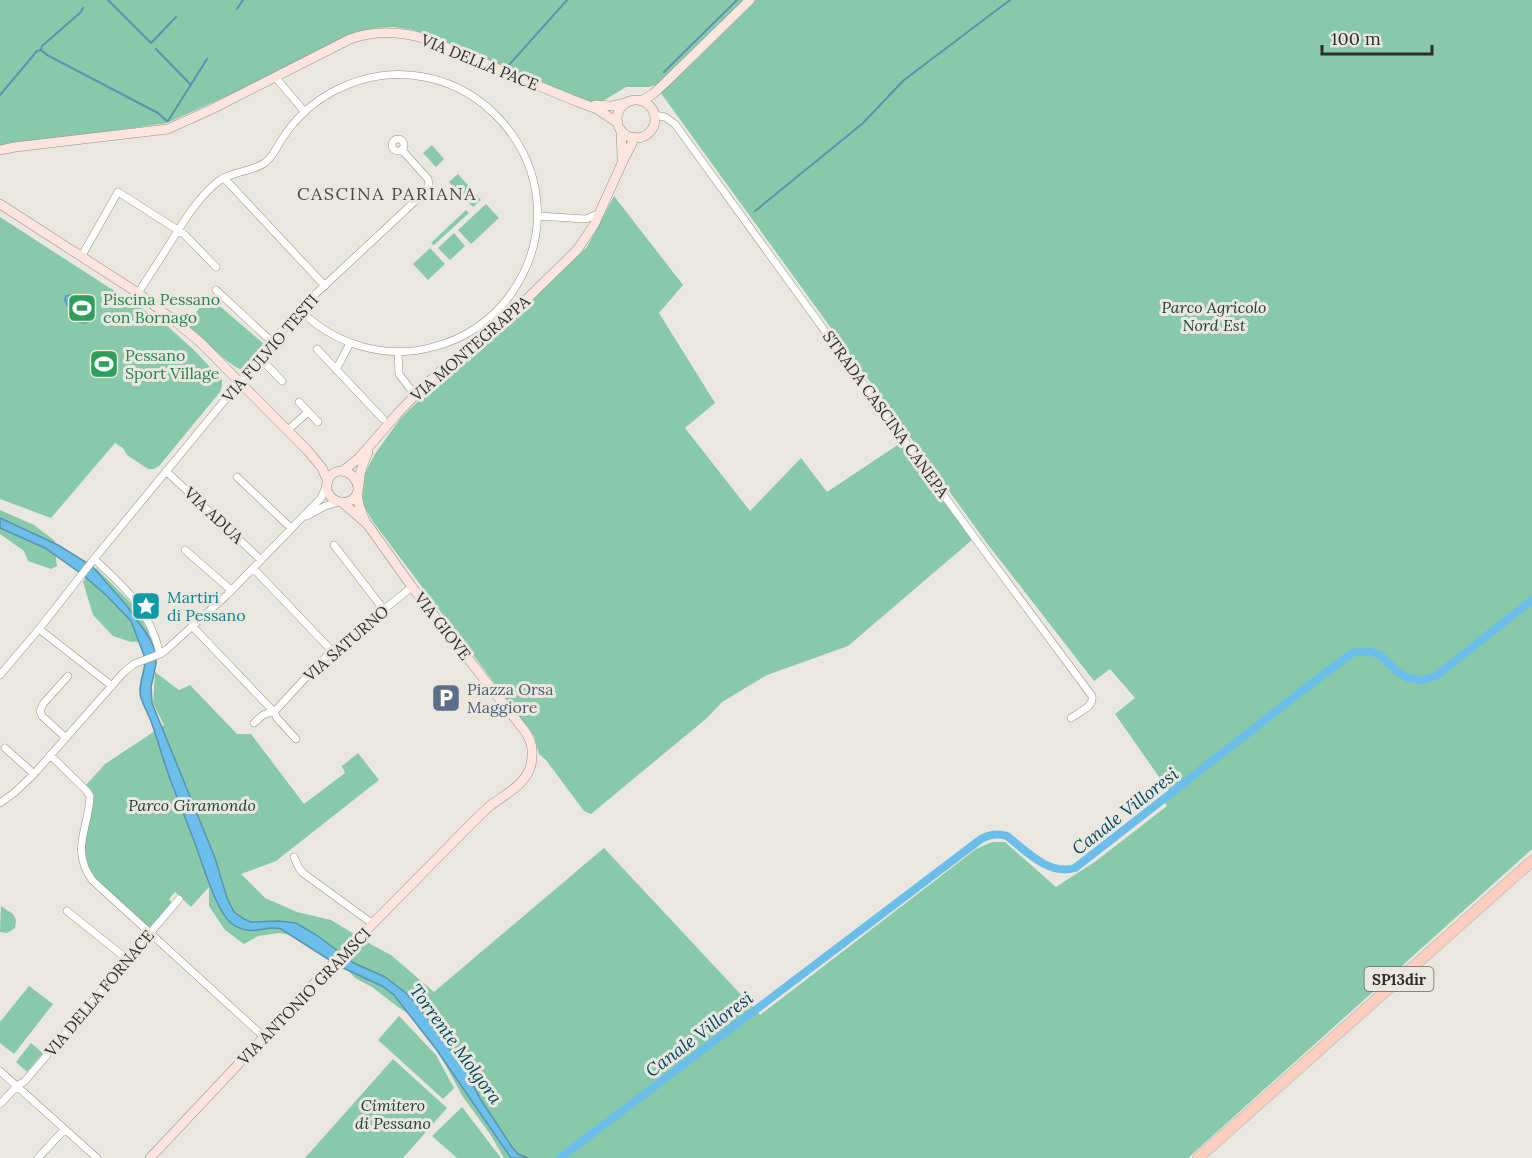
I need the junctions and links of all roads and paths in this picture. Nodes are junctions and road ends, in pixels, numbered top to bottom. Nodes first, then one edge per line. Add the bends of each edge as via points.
1 (750, 0) edge
2 (275, 77) junction
3 (668, 81) junction
4 (641, 101) junction
5 (584, 103) junction
6 (626, 103) junction
7 (305, 112) junction
8 (653, 113) junction
9 (620, 127) junction
10 (635, 137) junction
11 (0, 150) edge
12 (402, 150) dead end
13 (622, 164) junction
14 (224, 178) junction
15 (0, 204) edge
16 (600, 213) junction
17 (537, 216) junction
18 (178, 230) junction
19 (81, 257) junction
20 (216, 267) dead end
21 (325, 286) junction
22 (216, 290) dead end
23 (138, 293) junction
24 (300, 310) junction
25 (272, 342) junction
26 (350, 343) junction
27 (317, 349) dead end
28 (398, 351) junction
29 (259, 357) junction
30 (336, 370) junction
31 (282, 381) dead end
32 (239, 382) junction
33 (415, 394) junction
34 (299, 402) dead end
35 (308, 412) junction
36 (383, 419) dead end
37 (318, 422) dead end
38 (288, 430) junction
39 (373, 442) junction
40 (308, 452) junction
41 (166, 471) junction
42 (340, 471) junction
43 (237, 477) dead end
44 (327, 484) junction
45 (358, 490) junction
46 (341, 502) junction
47 (297, 521) junction
48 (368, 525) junction
49 (291, 528) junction
50 (334, 545) dead end
51 (185, 550) dead end
52 (261, 560) junction
53 (93, 561) junction
54 (253, 568) junction
55 (412, 587) junction
56 (231, 590) junction
57 (384, 610) junction
58 (192, 626) junction
59 (39, 629) junction
60 (332, 651) junction
61 (160, 654) junction
62 (0, 675) edge
63 (68, 676) dead end
64 (112, 686) junction
65 (274, 712) junction
66 (1071, 718) dead end
67 (254, 723) dead end
68 (66, 738) junction
69 (296, 740) dead end
70 (6, 748) dead end
71 (50, 755) junction
72 (532, 759) joint
73 (34, 774) junction
74 (0, 803) edge
75 (294, 857) dead end
76 (1532, 861) edge
77 (179, 899) dead end
78 (67, 911) dead end
79 (373, 924) junction
80 (149, 933) junction
81 (127, 959) junction
82 (264, 1037) junction
83 (0, 1071) edge
84 (17, 1086) junction
85 (0, 1104) edge
86 (64, 1130) junction
87 (38, 1158) edge
88 (97, 1158) edge
89 (150, 1158) edge
90 (1198, 1158) edge

1 - 3 street
2 - 5 street, VIA DELLA PACE via 350,39 394,32 426,39
2 - 7 street
2 - 11 street, VIA DELLA PACE via 168,129
3 - 4 street
3 - 8 street
4 - 6 street
4 - 8 street
5 - 6 street, VIA DELLA PACE
5 - 9 street, VIA DELLA PACE via 604,112
6 - 9 street via 618,112
7 - 14 street via 266,162
7 - 17 street via 334,91 375,76 417,76 468,92 500,117 516,138 533,178
8 - 10 street via 650,130
8 - 66 street, STRADA CASCINA CANEPA via 675,124 1092,696 1091,704
9 - 10 street
9 - 13 street, VIA MONTEGRAPPA
10 - 13 street, VIA MONTEGRAPPA
12 - 21 street, VIA FULVIO TESTI via 429,180 427,190
13 - 16 street, VIA MONTEGRAPPA
14 - 18 street via 195,204
14 - 21 street
15 - 19 street
16 - 17 street via 586,219
16 - 33 street, VIA MONTEGRAPPA via 580,247 540,287 495,330
17 - 28 street via 527,265 512,294 498,310 450,342
18 - 19 street via 118,192
18 - 20 street
18 - 23 street
19 - 23 street
21 - 24 street, VIA FULVIO TESTI
22 - 25 street
23 - 32 street via 192,335
24 - 25 street, VIA FULVIO TESTI
24 - 26 street via 327,332
25 - 29 street, VIA FULVIO TESTI
26 - 28 street
26 - 30 street
27 - 30 street
28 - 33 street via 399,374
29 - 31 street
29 - 32 street, VIA FULVIO TESTI
30 - 36 street
32 - 38 street
32 - 41 street, VIA FULVIO TESTI
33 - 39 street, VIA MONTEGRAPPA
34 - 35 street
35 - 37 street
35 - 38 street
38 - 40 street
39 - 42 street, VIA MONTEGRAPPA via 356,462
39 - 45 street, VIA MONTEGRAPPA
40 - 42 street
40 - 44 street via 322,468
41 - 52 street, VIA ADUA
41 - 53 street, VIA FULVIO TESTI
42 - 44 street
42 - 45 street via 356,478
43 - 49 street
44 - 46 street via 329,495
44 - 47 street via 321,498
45 - 46 street via 351,500
45 - 48 street, VIA GIOVE via 360,508
46 - 47 street
46 - 48 street, VIA GIOVE
47 - 49 street
48 - 55 street, VIA GIOVE
49 - 52 street
50 - 57 street
51 - 56 street
52 - 54 street
53 - 59 street, VIA FULVIO TESTI
53 - 61 street via 126,589 141,608
54 - 56 street
54 - 60 street
55 - 57 street, VIA SATURNO
55 - 72 street, VIA GIOVE via 524,730 530,740
56 - 58 street
57 - 60 street, VIA SATURNO
58 - 61 street
58 - 65 street
59 - 62 street, VIA FULVIO TESTI
59 - 64 street
60 - 65 street, VIA SATURNO
61 - 64 street via 128,668
63 - 68 street via 40,711
64 - 68 street
65 - 67 street, VIA SATURNO
65 - 69 street
68 - 71 street
70 - 73 street
71 - 73 street
71 - 80 street via 90,796 81,850 86,872
72 - 79 street, VIA ANTONIO GRAMSCI via 524,780 483,813
73 - 74 street
75 - 79 street via 303,873
76 - 90 main road, SP13dir
77 - 80 street, VIA DELLA FORNACE
78 - 81 street
79 - 82 street, VIA ANTONIO GRAMSCI
80 - 81 street, VIA DELLA FORNACE
80 - 82 street
81 - 84 street, VIA DELLA FORNACE via 26,1081
82 - 89 street, VIA ANTONIO GRAMSCI
83 - 84 street
84 - 85 street, VIA DELLA FORNACE
84 - 86 street
86 - 87 street
86 - 88 street

